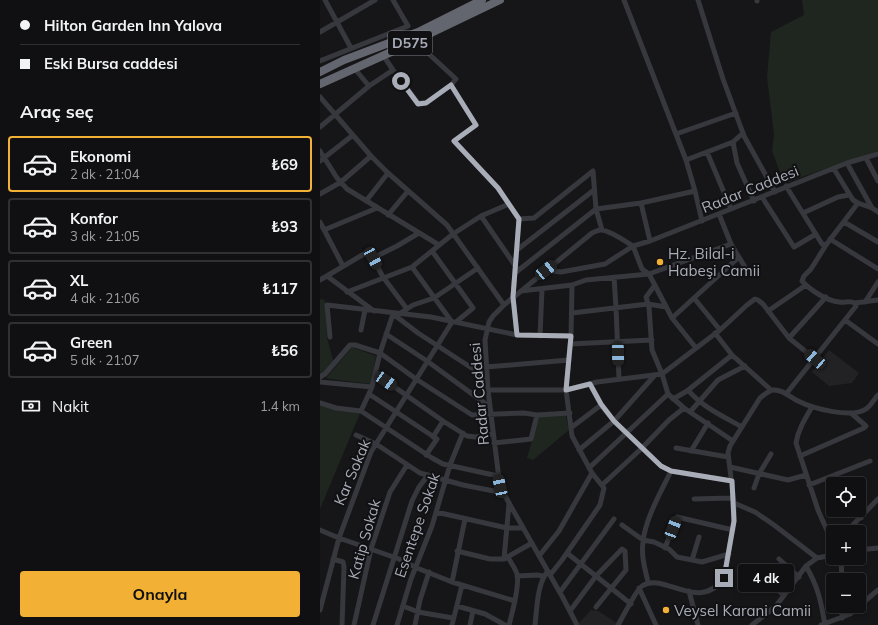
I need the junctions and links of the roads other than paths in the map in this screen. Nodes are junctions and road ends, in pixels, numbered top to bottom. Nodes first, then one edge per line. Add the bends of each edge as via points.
1 (325, 0) edge
2 (375, 0) edge
3 (393, 0) edge
4 (500, 0) edge
5 (624, 0) edge
6 (698, 0) edge
7 (478, 1) edge
8 (337, 21) junction
9 (320, 32) edge
10 (424, 36) junction
11 (352, 48) junction
12 (383, 55) junction
13 (320, 62) edge
14 (354, 68) junction
15 (393, 70) junction
16 (320, 72) edge
17 (320, 84) edge
18 (451, 85) junction
19 (369, 86) junction
20 (320, 97) edge
21 (736, 113) junction
22 (335, 115) junction
23 (320, 127) edge
24 (743, 133) junction
25 (676, 134) junction
26 (353, 135) junction
27 (733, 142) junction
28 (320, 151) edge
29 (707, 152) junction
30 (878, 154) edge
31 (371, 156) junction
32 (866, 158) junction
33 (322, 160) edge
34 (686, 160) junction
35 (847, 163) junction
36 (834, 169) junction
37 (876, 170) edge
38 (388, 173) junction
39 (878, 180) edge
40 (341, 182) junction
41 (786, 186) junction
42 (594, 190) junction
43 (408, 191) junction
44 (696, 191) junction
45 (775, 192) junction
46 (320, 194) edge
47 (849, 195) junction
48 (762, 197) junction
49 (754, 200) junction
50 (366, 201) junction
51 (641, 203) junction
52 (858, 203) junction
53 (509, 204) junction
54 (377, 208) junction
55 (872, 208) junction
56 (596, 209) junction
57 (731, 209) junction
58 (878, 212) edge
59 (803, 213) junction
60 (719, 214) junction
61 (388, 215) junction
62 (481, 216) junction
63 (519, 219) junction
64 (702, 220) junction
65 (320, 222) edge
66 (844, 222) junction
67 (324, 230) junction
68 (602, 230) junction
69 (419, 233) junction
70 (453, 234) junction
71 (816, 234) junction
72 (830, 239) junction
73 (650, 241) junction
74 (878, 242) edge
75 (731, 244) junction
76 (439, 245) junction
77 (826, 245) junction
78 (633, 246) junction
79 (432, 250) junction
80 (517, 250) junction
81 (739, 257) junction
82 (373, 258) junction
83 (342, 266) junction
84 (412, 266) junction
85 (516, 267) junction
86 (478, 268) junction
87 (878, 269) edge
88 (546, 270) junction
89 (748, 272) dead end
90 (515, 273) junction
91 (649, 274) junction
92 (327, 276) junction
93 (614, 277) junction
94 (383, 278) junction
95 (320, 280) edge
96 (878, 282) edge
97 (455, 284) junction
98 (572, 285) junction
99 (655, 285) junction
100 (806, 285) junction
101 (542, 289) junction
102 (520, 291) junction
103 (347, 292) junction
104 (513, 297) junction
105 (826, 297) junction
106 (434, 298) junction
107 (694, 298) junction
108 (878, 300) edge
109 (865, 302) junction
110 (855, 303) junction
111 (648, 304) junction
112 (504, 305) junction
113 (666, 307) junction
114 (616, 308) junction
115 (407, 309) junction
116 (365, 310) junction
117 (375, 311) junction
118 (768, 312) junction
119 (572, 313) junction
120 (393, 314) junction
121 (399, 314) junction
122 (672, 318) junction
123 (845, 320) junction
124 (454, 322) junction
125 (361, 330) dead end
126 (487, 330) junction
127 (720, 330) junction
128 (386, 334) junction
129 (715, 334) junction
130 (517, 335) junction
131 (540, 336) junction
132 (571, 336) junction
133 (330, 337) dead end
134 (789, 338) junction
135 (652, 340) junction
136 (618, 342) junction
137 (570, 344) junction
138 (878, 344) edge
139 (437, 345) junction
140 (696, 348) junction
141 (380, 353) junction
142 (732, 355) junction
143 (815, 359) junction
144 (569, 360) junction
145 (427, 361) junction
146 (745, 366) junction
147 (486, 367) junction
148 (376, 374) junction
149 (662, 374) junction
150 (655, 375) junction
151 (320, 377) edge
152 (487, 378) junction
153 (416, 379) junction
154 (619, 379) junction
155 (320, 382) edge
156 (590, 384) junction
157 (372, 387) junction
158 (488, 390) junction
159 (566, 390) junction
160 (688, 390) junction
161 (771, 390) junction
162 (369, 394) junction
163 (668, 394) junction
164 (786, 394) junction
165 (406, 395) junction
166 (878, 395) edge
167 (673, 399) junction
168 (700, 401) junction
169 (320, 403) edge
170 (601, 404) junction
171 (490, 406) junction
172 (812, 407) junction
173 (684, 408) junction
174 (362, 411) junction
175 (396, 412) junction
176 (690, 412) junction
177 (570, 413) junction
178 (851, 413) junction
179 (490, 415) junction
180 (537, 415) junction
181 (443, 421) junction
182 (614, 421) junction
183 (708, 423) junction
184 (572, 427) junction
185 (742, 427) junction
186 (386, 428) junction
187 (463, 433) junction
188 (627, 433) junction
189 (493, 434) junction
190 (356, 435) dead end
191 (433, 436) junction
192 (733, 441) junction
193 (376, 444) junction
194 (494, 444) junction
195 (642, 448) junction
196 (676, 448) dead end
197 (579, 450) junction
198 (691, 450) junction
199 (771, 454) dead end
200 (426, 455) junction
201 (800, 456) junction
202 (728, 457) junction
203 (870, 461) dead end
204 (407, 465) junction
205 (450, 465) junction
206 (730, 467) junction
207 (590, 471) junction
208 (671, 471) junction
209 (759, 474) junction
210 (428, 475) junction
211 (806, 475) junction
212 (498, 476) junction
213 (446, 480) junction
214 (732, 481) junction
215 (602, 485) junction
216 (809, 485) junction
217 (754, 488) dead end
218 (504, 493) junction
219 (694, 499) dead end
220 (733, 500) junction
221 (878, 500) edge
222 (509, 503) junction
223 (436, 512) junction
224 (614, 518) dead end
225 (860, 518) joint
226 (465, 519) junction
227 (622, 525) dead end
228 (853, 525) edge
229 (507, 528) junction
230 (524, 528) junction
231 (826, 528) edge
232 (732, 530) junction
233 (321, 532) edge
234 (339, 538) junction
235 (699, 538) dead end
236 (643, 540) junction
237 (532, 543) junction
238 (666, 548) junction
239 (878, 548) edge
240 (371, 549) junction
241 (866, 549) edge
242 (458, 550) junction
243 (567, 553) junction
244 (729, 554) junction
245 (539, 556) junction
246 (826, 556) edge
247 (393, 557) junction
248 (506, 558) junction
249 (817, 558) junction
250 (333, 559) junction
251 (779, 559) dead end
252 (692, 560) junction
253 (581, 566) junction
254 (806, 566) junction
255 (416, 568) junction
256 (429, 572) junction
257 (549, 573) junction
258 (517, 576) junction
259 (543, 576) junction
260 (596, 576) junction
261 (799, 577) junction
262 (764, 579) dead end
263 (452, 582) junction
264 (648, 582) junction
265 (462, 585) junction
266 (639, 588) junction
267 (611, 589) junction
268 (878, 590) edge
269 (689, 591) junction
270 (560, 592) junction
271 (784, 595) junction
272 (515, 601) junction
273 (630, 604) junction
274 (403, 606) junction
275 (457, 606) junction
276 (596, 607) dead end
277 (320, 610) edge
278 (473, 611) junction
279 (570, 611) junction
280 (418, 612) junction
281 (842, 613) edge
282 (453, 618) junction
283 (842, 618) junction
284 (824, 624) edge
285 (342, 625) edge
286 (354, 625) edge
287 (373, 625) edge
288 (397, 625) edge
289 (414, 625) edge
290 (452, 625) edge
291 (470, 625) edge
292 (505, 625) edge
293 (509, 625) edge
294 (535, 625) edge
295 (577, 625) edge
296 (618, 625) edge
297 (656, 625) edge
298 (698, 625) edge
299 (752, 625) edge

1 - 8 street
2 - 8 street
3 - 11 street via 408,26
4 - 10 highway, D575
5 - 25 street
6 - 21 street
7 - 16 highway, D575 via 418,32 344,60
8 - 9 street
8 - 11 street
10 - 12 highway, D575
10 - 18 street via 430,55 456,79
11 - 13 street
12 - 14 highway, D575
12 - 15 street
14 - 17 highway, D575
14 - 19 street
15 - 18 street via 418,104 426,103
15 - 19 street
18 - 53 street via 476,125 454,141 498,188
19 - 22 street
20 - 22 street
21 - 24 street
21 - 25 street
22 - 23 street
22 - 26 street
24 - 27 street
24 - 45 street
25 - 34 street
26 - 31 street
26 - 33 street
27 - 29 street
27 - 49 street via 738,163
28 - 33 street
29 - 34 street
29 - 57 street
30 - 32 street, Radar Caddesi
31 - 38 street
31 - 40 street
32 - 35 street, Radar Caddesi
32 - 37 street
33 - 40 street
34 - 44 street
35 - 36 street, Radar Caddesi
35 - 55 street
36 - 41 street, Radar Caddesi
36 - 47 street
37 - 39 street
38 - 43 street
38 - 50 street
40 - 46 street
40 - 50 street
41 - 45 street, Radar Caddesi
41 - 59 street
42 - 56 street
42 - 63 street via 593,171 534,218
42 - 80 street
43 - 61 street
43 - 70 street
44 - 51 street
44 - 64 street
45 - 48 street, Radar Caddesi
47 - 52 street
47 - 59 street via 838,197
48 - 49 street, Radar Caddesi
48 - 71 street via 794,247
49 - 57 street, Radar Caddesi
50 - 54 street
51 - 56 street
51 - 73 street
52 - 55 street
52 - 66 street
53 - 62 street
53 - 63 street
54 - 61 street
54 - 67 street
55 - 58 street
56 - 68 street
56 - 90 street
57 - 60 street, Radar Caddesi
59 - 71 street
60 - 64 street, Radar Caddesi
60 - 75 street
61 - 69 street
62 - 70 street
62 - 85 street
63 - 80 street
64 - 73 street, Radar Caddesi
65 - 67 street
66 - 72 street
66 - 74 street
67 - 83 street
68 - 78 street
68 - 88 street, Radar Caddesi via 592,233
69 - 76 street
69 - 82 street
70 - 76 street
70 - 86 street
71 - 77 street via 822,244
72 - 77 street
72 - 87 street
73 - 78 street, Radar Caddesi
75 - 81 street
75 - 91 street
76 - 79 street
77 - 100 street via 804,276 802,281
78 - 88 street, Radar Caddesi via 605,264 561,272
78 - 91 street via 642,269
79 - 84 street
79 - 97 street
80 - 85 street
81 - 89 street
81 - 107 street
82 - 83 street via 369,251
82 - 94 street
83 - 92 street
84 - 94 street
84 - 106 street
85 - 90 street
86 - 97 street
86 - 112 street
88 - 102 street, Radar Caddesi
90 - 104 street
91 - 93 street
91 - 99 street
92 - 95 street
92 - 103 street
93 - 98 street via 586,280
93 - 114 street
94 - 103 street
94 - 115 street
96 - 109 street
97 - 106 street
97 - 124 street, Kar Sokak via 473,308
98 - 101 street
98 - 119 street
99 - 111 street via 646,297
99 - 113 street
100 - 105 street
100 - 118 street
101 - 102 street
101 - 131 street
102 - 104 street, Radar Caddesi
103 - 117 street
104 - 112 street, Radar Caddesi
104 - 130 street
105 - 110 street via 834,302
105 - 134 street
106 - 115 street
106 - 124 street
107 - 122 street
107 - 127 street
108 - 109 street
109 - 110 street
110 - 123 street via 856,306
111 - 113 street
111 - 114 street
111 - 135 street
112 - 126 street, Radar Caddesi via 493,316
113 - 122 street
114 - 119 street
114 - 136 street
115 - 121 street
116 - 117 street
116 - 125 street
116 - 133 street via 326,306
117 - 120 street
118 - 127 street via 763,304 755,299
118 - 134 street
119 - 132 street
120 - 121 street
120 - 128 street
120 - 139 street
121 - 124 street
122 - 140 street
123 - 138 street
123 - 143 street
124 - 126 street
124 - 139 street, Kar Sokak
126 - 130 street
126 - 147 street, Radar Caddesi
127 - 129 street
128 - 141 street
128 - 145 street
129 - 140 street
129 - 142 street
130 - 131 street
131 - 132 street
132 - 137 street
134 - 143 street
135 - 136 street
135 - 149 street via 652,350
136 - 137 street
136 - 154 street
137 - 144 street
139 - 145 street, Kar Sokak
139 - 152 street
140 - 149 street
141 - 148 street
141 - 151 street via 355,344 350,345
141 - 153 street
142 - 146 street
142 - 160 street
143 - 164 street
144 - 147 street
144 - 159 street
145 - 153 street, Kar Sokak
145 - 171 street
146 - 161 street
146 - 168 street via 718,380
147 - 152 street, Radar Caddesi
148 - 157 street
148 - 165 street
149 - 150 street
149 - 163 street
150 - 154 street
150 - 182 street
152 - 158 street, Radar Caddesi
153 - 165 street, Kar Sokak
153 - 179 street via 472,415
154 - 156 street
155 - 157 street
156 - 159 street
156 - 170 street
157 - 162 street
158 - 159 street
158 - 171 street, Radar Caddesi
159 - 177 street
160 - 167 street
160 - 168 street
161 - 164 street
161 - 185 street via 760,398
162 - 174 street
162 - 175 street
163 - 167 street
163 - 188 street
164 - 172 street
165 - 175 street, Kar Sokak
165 - 181 street
166 - 178 street via 866,409
167 - 173 street
168 - 176 street
168 - 185 street
169 - 174 street
170 - 182 street
170 - 184 street
171 - 179 street, Radar Caddesi
172 - 178 street
172 - 201 street via 797,436 796,443
173 - 176 street
173 - 195 street
174 - 186 street
175 - 186 street, Kar Sokak
175 - 191 street
176 - 183 street
177 - 180 street
177 - 184 street
178 - 201 street via 866,426
179 - 180 street
179 - 189 street, Radar Caddesi
180 - 194 street via 531,439
181 - 187 street
181 - 191 street
182 - 188 street
182 - 197 street
183 - 192 street
183 - 198 street
184 - 197 street via 572,436
185 - 192 street
186 - 193 street, Kar Sokak
186 - 200 street
187 - 189 street via 476,437
187 - 205 street, Esentepe Sokak
188 - 195 street
188 - 207 street
189 - 194 street, Radar Caddesi
190 - 193 street
191 - 200 street via 437,439
192 - 202 street
193 - 204 street
193 - 234 street, Kar Sokak via 363,471
194 - 212 street, Radar Caddesi
195 - 208 street via 661,466
195 - 215 street
196 - 198 street
197 - 207 street
198 - 202 street
199 - 209 street
200 - 205 street
201 - 211 street
202 - 206 street
203 - 216 street
204 - 210 street
204 - 240 street, Katip Sokak via 390,492
205 - 212 street
205 - 213 street, Esentepe Sokak
206 - 209 street
206 - 214 street
207 - 215 street
207 - 245 street via 559,531
208 - 214 street
208 - 236 street via 646,526
209 - 211 street via 788,480
209 - 217 street
210 - 213 street
210 - 247 street via 412,501
211 - 216 street
212 - 218 street, Radar Caddesi
213 - 218 street
213 - 223 street, Esentepe Sokak
214 - 220 street
215 - 243 street via 604,488 600,505
216 - 231 street
218 - 222 street, Radar Caddesi
219 - 220 street
220 - 232 street
220 - 249 street via 774,525
221 - 225 street
222 - 229 street
222 - 230 street, Radar Caddesi
223 - 226 street
223 - 255 street, Esentepe Sokak
224 - 253 street
225 - 228 street
226 - 229 street
226 - 242 street
227 - 236 street
229 - 230 street
229 - 248 street
230 - 237 street, Radar Caddesi
232 - 238 street via 677,518
232 - 244 street
233 - 234 street
234 - 240 street
234 - 250 street, Kar Sokak
235 - 252 street
236 - 238 street
236 - 264 street via 643,558
237 - 245 street, Radar Caddesi
237 - 248 street
238 - 252 street via 677,557
239 - 241 street
240 - 247 street
240 - 286 street, Katip Sokak
242 - 248 street via 490,559
242 - 263 street
243 - 253 street
243 - 257 street
244 - 252 street via 702,562
244 - 269 street via 724,578 719,584 707,591
245 - 257 street, Radar Caddesi
246 - 249 street
247 - 255 street
247 - 287 street
248 - 258 street via 514,566
249 - 254 street
250 - 277 street, Kar Sokak
250 - 285 street via 343,562 344,567
251 - 261 street
253 - 260 street
253 - 270 street
254 - 261 street
254 - 284 street via 820,596
255 - 256 street
255 - 274 street, Esentepe Sokak
256 - 263 street
256 - 280 street
257 - 259 street
257 - 270 street, Radar Caddesi
258 - 259 street
258 - 272 street
259 - 294 street
260 - 267 street
260 - 267 street via 622,549 626,551 626,570
260 - 279 street
261 - 271 street
262 - 271 street
263 - 265 street
264 - 266 street
264 - 269 street
265 - 272 street
265 - 275 street
266 - 273 street
266 - 297 street
267 - 273 street
267 - 276 street
268 - 283 street
269 - 298 street
270 - 279 street, Radar Caddesi
271 - 299 street via 768,613
272 - 293 street
273 - 296 street
274 - 280 street
274 - 288 street, Esentepe Sokak
275 - 278 street
275 - 282 street
278 - 291 street
278 - 292 street
279 - 295 street, Radar Caddesi
280 - 282 street
280 - 289 street
281 - 283 street
282 - 290 street
283 - 284 street

